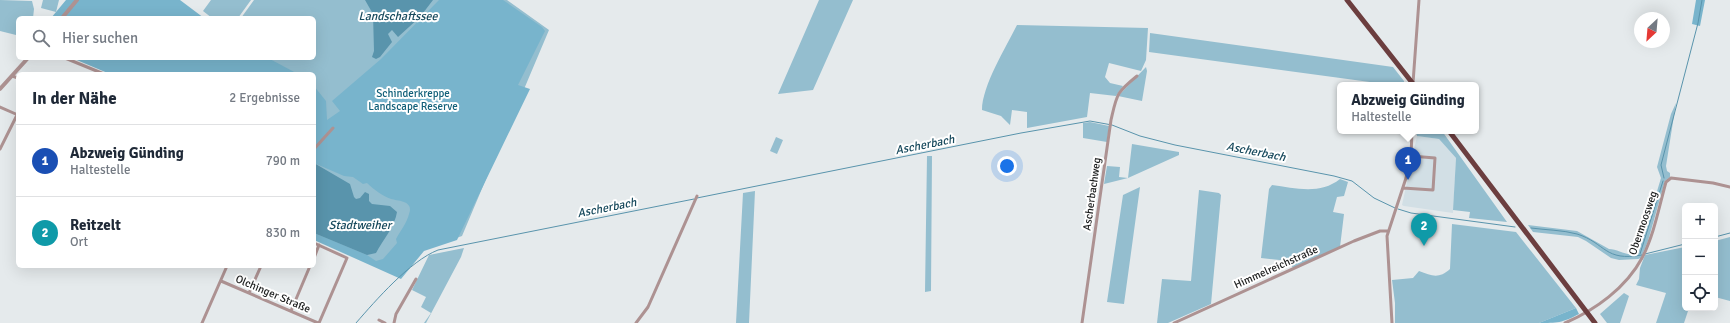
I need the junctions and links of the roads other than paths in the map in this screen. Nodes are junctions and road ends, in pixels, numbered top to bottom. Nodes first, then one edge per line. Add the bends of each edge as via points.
1 (77, 0) edge
2 (1347, 0) edge
3 (1420, 0) edge
4 (64, 16) edge
5 (26, 60) edge
6 (70, 60) edge
7 (92, 69) junction
8 (91, 72) edge
9 (99, 72) edge
10 (12, 76) junction
11 (1137, 76) dead end
12 (16, 77) edge
13 (1411, 82) edge
14 (1413, 82) edge
15 (0, 90) edge
16 (0, 107) edge
17 (16, 114) edge
18 (16, 119) edge
19 (333, 128) dead end
20 (1412, 134) edge
21 (1451, 134) edge
22 (316, 147) edge
23 (0, 149) edge
24 (1411, 156) junction
25 (1730, 187) edge
26 (1403, 188) junction
27 (697, 196) dead end
28 (1388, 231) junction
29 (316, 244) edge
30 (319, 245) junction
31 (316, 253) edge
32 (227, 268) edge
33 (260, 268) edge
34 (309, 268) edge
35 (416, 279) dead end
36 (221, 281) junction
37 (249, 293) junction
38 (290, 311) junction
39 (379, 320) dead end
40 (202, 323) edge
41 (319, 323) edge
42 (385, 323) edge
43 (394, 323) edge
44 (636, 323) edge
45 (1082, 323) edge
46 (1174, 323) edge
47 (1392, 323) edge
48 (1565, 323) edge
49 (1595, 323) edge

1 - 4 street
2 - 13 highway
3 - 14 street
5 - 10 street
6 - 7 street
7 - 8 street
7 - 9 street
10 - 12 street
10 - 15 street
11 - 45 street, Ascherbachweg via 1117,96
16 - 17 street
18 - 23 street
19 - 22 street
20 - 24 street
21 - 49 highway
24 - 26 street
24 - 26 street via 1435,158 1433,190
25 - 48 street, Obermoosweg via 1671,178 1666,182 1645,251 1635,269 1620,286 1591,310
26 - 28 street
27 - 44 street via 648,307
28 - 46 street, Himmelreichstraße via 1380,231 1354,241
28 - 47 street
29 - 30 street
30 - 31 street
30 - 41 street via 347,258
32 - 36 street
33 - 37 street
34 - 38 street
35 - 43 street via 396,314
36 - 37 street, Olchinger Straße
36 - 40 street
37 - 38 street, Olchinger Straße
38 - 41 street, Olchinger Straße
39 - 42 street

